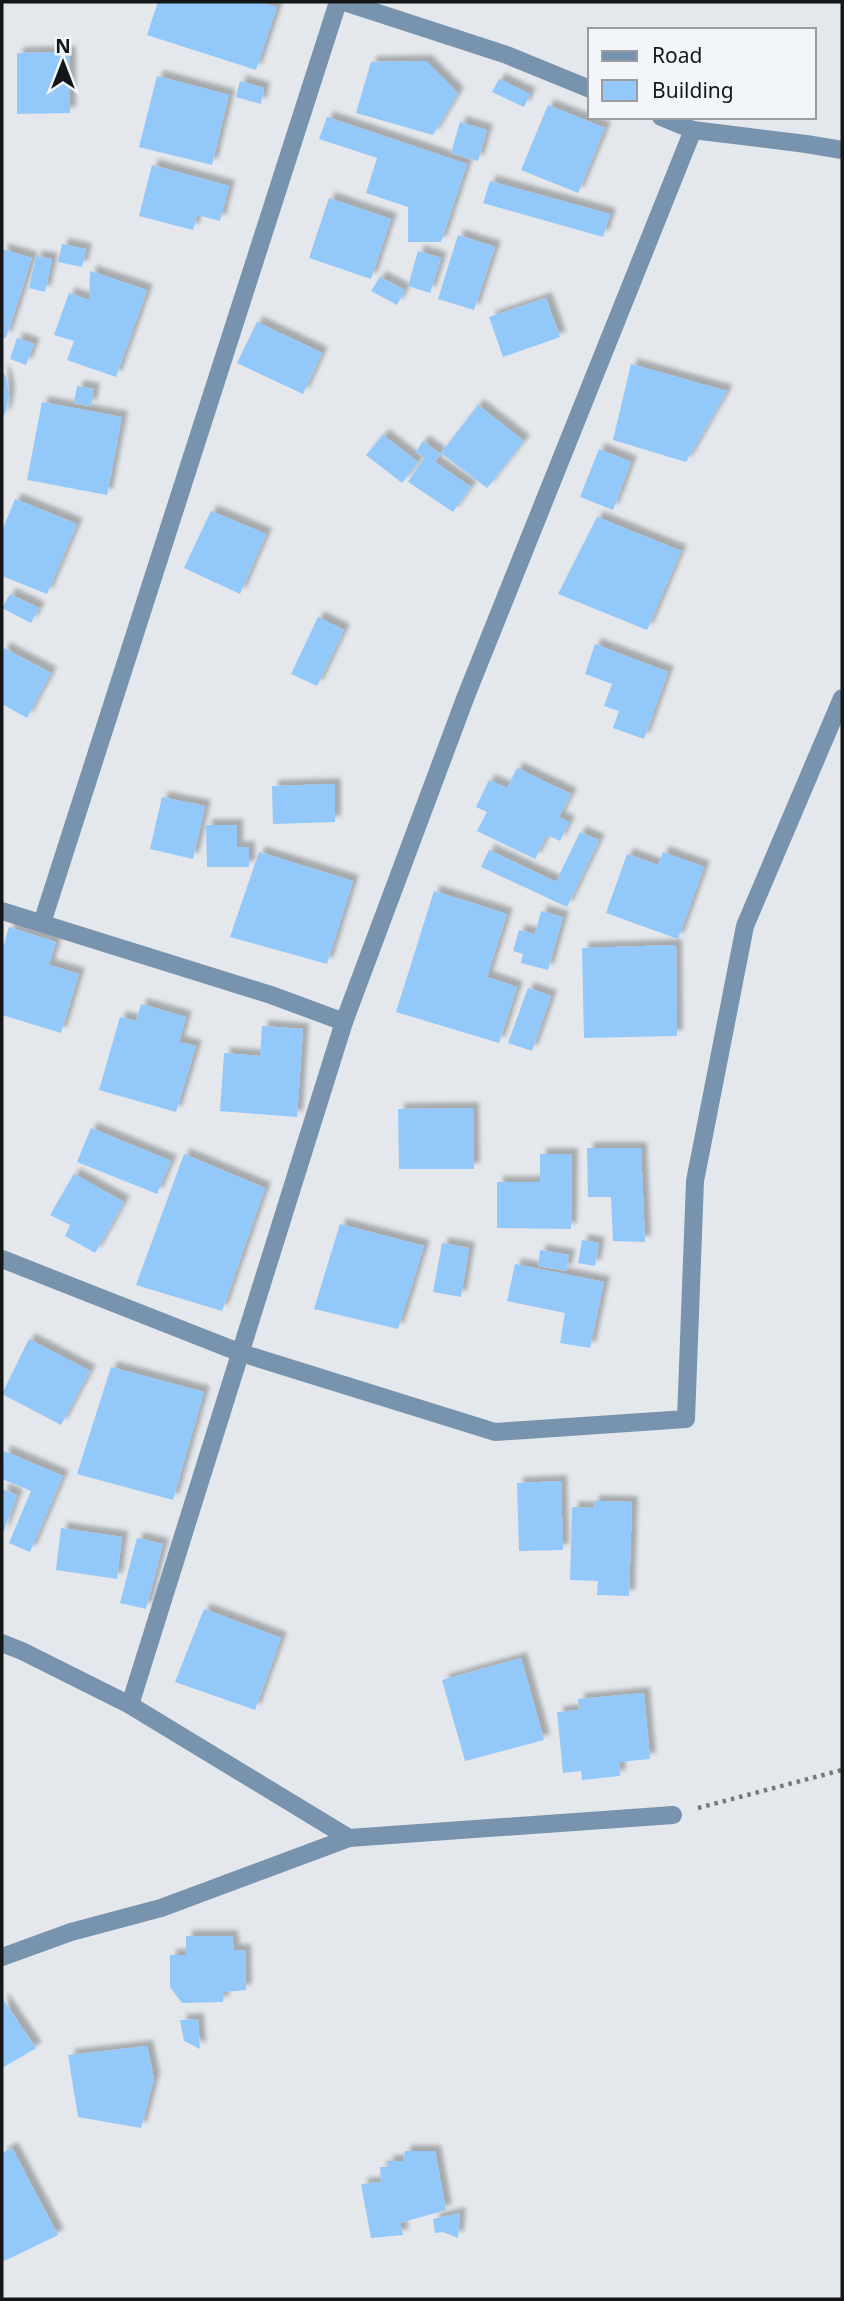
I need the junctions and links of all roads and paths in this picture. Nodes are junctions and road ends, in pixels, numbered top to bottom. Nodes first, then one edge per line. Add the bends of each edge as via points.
1 (338, 2) edge
2 (344, 2) edge
3 (588, 88) edge
4 (666, 119) edge
5 (694, 130) junction
6 (842, 150) edge
7 (842, 698) edge
8 (2, 911) edge
9 (42, 923) junction
10 (344, 1023) junction
11 (2, 1259) edge
12 (241, 1353) junction
13 (2, 1643) edge
14 (130, 1705) junction
15 (842, 1770) edge
16 (673, 1815) joint
17 (349, 1838) junction
18 (2, 1957) edge

1 - 9 street
2 - 3 street via 507,55
4 - 5 street
5 - 6 street
5 - 10 street via 466,696
7 - 12 street via 745,926 695,1181 686,1419 495,1432
8 - 9 street
9 - 10 street via 271,995
10 - 12 street
11 - 12 street
12 - 14 street
13 - 14 street
14 - 17 street
15 - 16 path
16 - 17 street
17 - 18 street via 161,1908 71,1932

